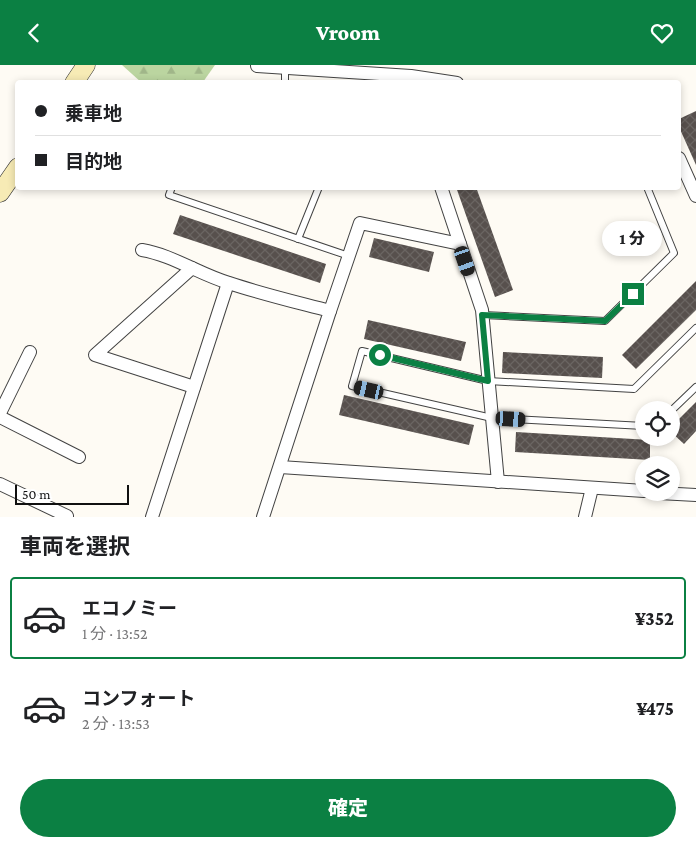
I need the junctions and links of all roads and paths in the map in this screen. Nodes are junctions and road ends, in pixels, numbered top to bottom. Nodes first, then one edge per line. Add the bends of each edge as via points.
1 (86, 65) edge
2 (257, 66) dead end
3 (285, 68) junction
4 (76, 80) edge
5 (285, 80) edge
6 (434, 80) edge
7 (681, 162) edge
8 (15, 171) edge
9 (171, 190) edge
10 (317, 190) edge
11 (442, 190) edge
12 (648, 190) edge
13 (0, 193) edge
14 (696, 196) edge
15 (298, 239) junction
16 (460, 244) junction
17 (142, 250) dead end
18 (348, 256) junction
19 (192, 269) junction
20 (228, 283) junction
21 (330, 311) junction
22 (482, 315) junction
23 (696, 328) edge
24 (30, 352) dead end
25 (488, 381) junction
26 (194, 387) junction
27 (696, 387) edge
28 (680, 402) edge
29 (0, 413) edge
30 (0, 417) edge
31 (492, 418) junction
32 (635, 426) edge
33 (79, 457) dead end
34 (280, 467) junction
35 (498, 481) junction
36 (0, 484) edge
37 (592, 488) junction
38 (635, 490) edge
39 (680, 494) edge
40 (696, 495) edge
41 (67, 517) edge
42 (152, 517) edge
43 (263, 517) edge
44 (585, 517) edge

1 - 4 main road
2 - 3 street
3 - 5 lane
3 - 6 street
7 - 14 street
8 - 13 main road
9 - 15 lane via 169,195
10 - 15 lane
11 - 16 street
12 - 22 lane via 674,253 605,321
15 - 18 lane
16 - 18 street via 360,223
16 - 22 street
17 - 19 street via 158,253
18 - 21 street
19 - 20 street
19 - 26 street via 96,355
20 - 21 street
20 - 26 street
21 - 34 street
22 - 25 street
23 - 25 lane via 634,389
24 - 29 street
25 - 31 street
25 - 31 lane via 362,351 352,386
26 - 42 street
27 - 28 lane
30 - 33 street
31 - 32 lane
31 - 35 street
34 - 35 street
34 - 43 street
35 - 37 street
36 - 41 street
37 - 38 street
37 - 44 street
39 - 40 street

